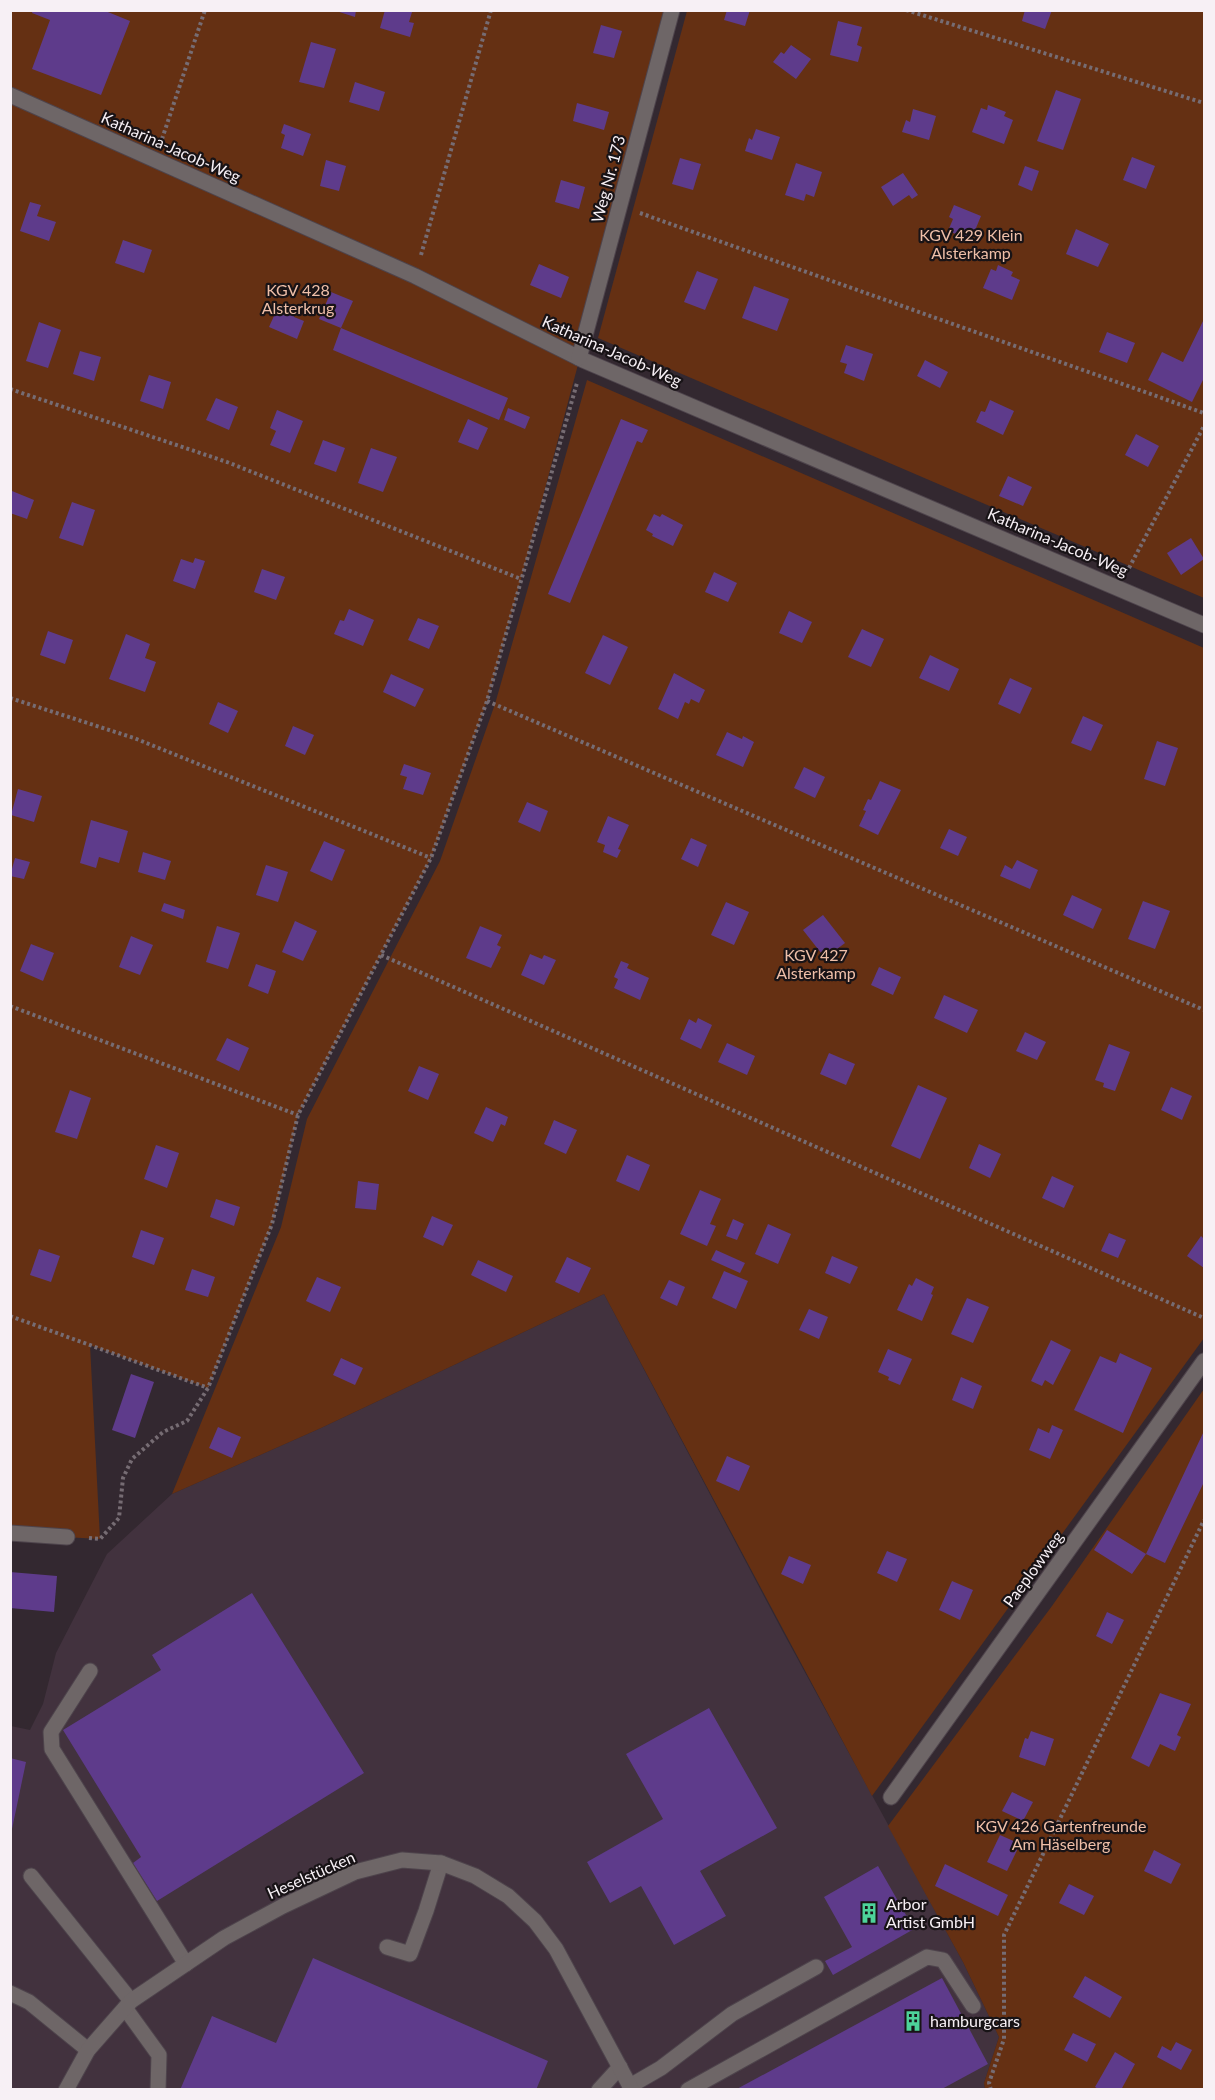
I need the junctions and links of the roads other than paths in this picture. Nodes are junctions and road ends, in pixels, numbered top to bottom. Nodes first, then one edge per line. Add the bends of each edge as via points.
1 (672, 10) edge
2 (10, 95) edge
3 (581, 359) junction
4 (1204, 625) edge
5 (1204, 1361) edge
6 (10, 1533) edge
7 (67, 1537) road end
8 (90, 1671) dead end
9 (891, 1797) dead end
10 (441, 1863) junction
11 (32, 1876) dead end
12 (387, 1947) dead end
13 (186, 1964) junction
14 (816, 1967) dead end
15 (10, 1994) edge
16 (128, 2005) junction
17 (974, 2006) dead end
18 (88, 2050) junction
19 (620, 2067) junction
20 (631, 2088) edge
21 (66, 2090) edge
22 (158, 2090) edge
23 (599, 2090) edge
24 (688, 2090) edge

1 - 3 street, Weg Nr. 173
2 - 3 street, Katharina-Jacob-Weg via 415,276
3 - 4 street, Katharina-Jacob-Weg
5 - 9 street, Paeplowweg
6 - 7 street
8 - 13 street via 51,1732 51,1749
10 - 12 street via 410,1954
10 - 13 street, Heselstücken via 402,1860 355,1872 224,1938
10 - 19 street, Heselstücken via 476,1875 508,1896 535,1921 556,1949
11 - 16 street
13 - 16 street, Heselstücken
14 - 20 street via 732,2014
15 - 18 street via 29,2002
16 - 18 street, Heselstücken
16 - 22 street via 159,2055
17 - 24 street via 944,1960 927,1957
18 - 21 street, Heselstücken
19 - 20 street, Heselstücken
19 - 23 street

